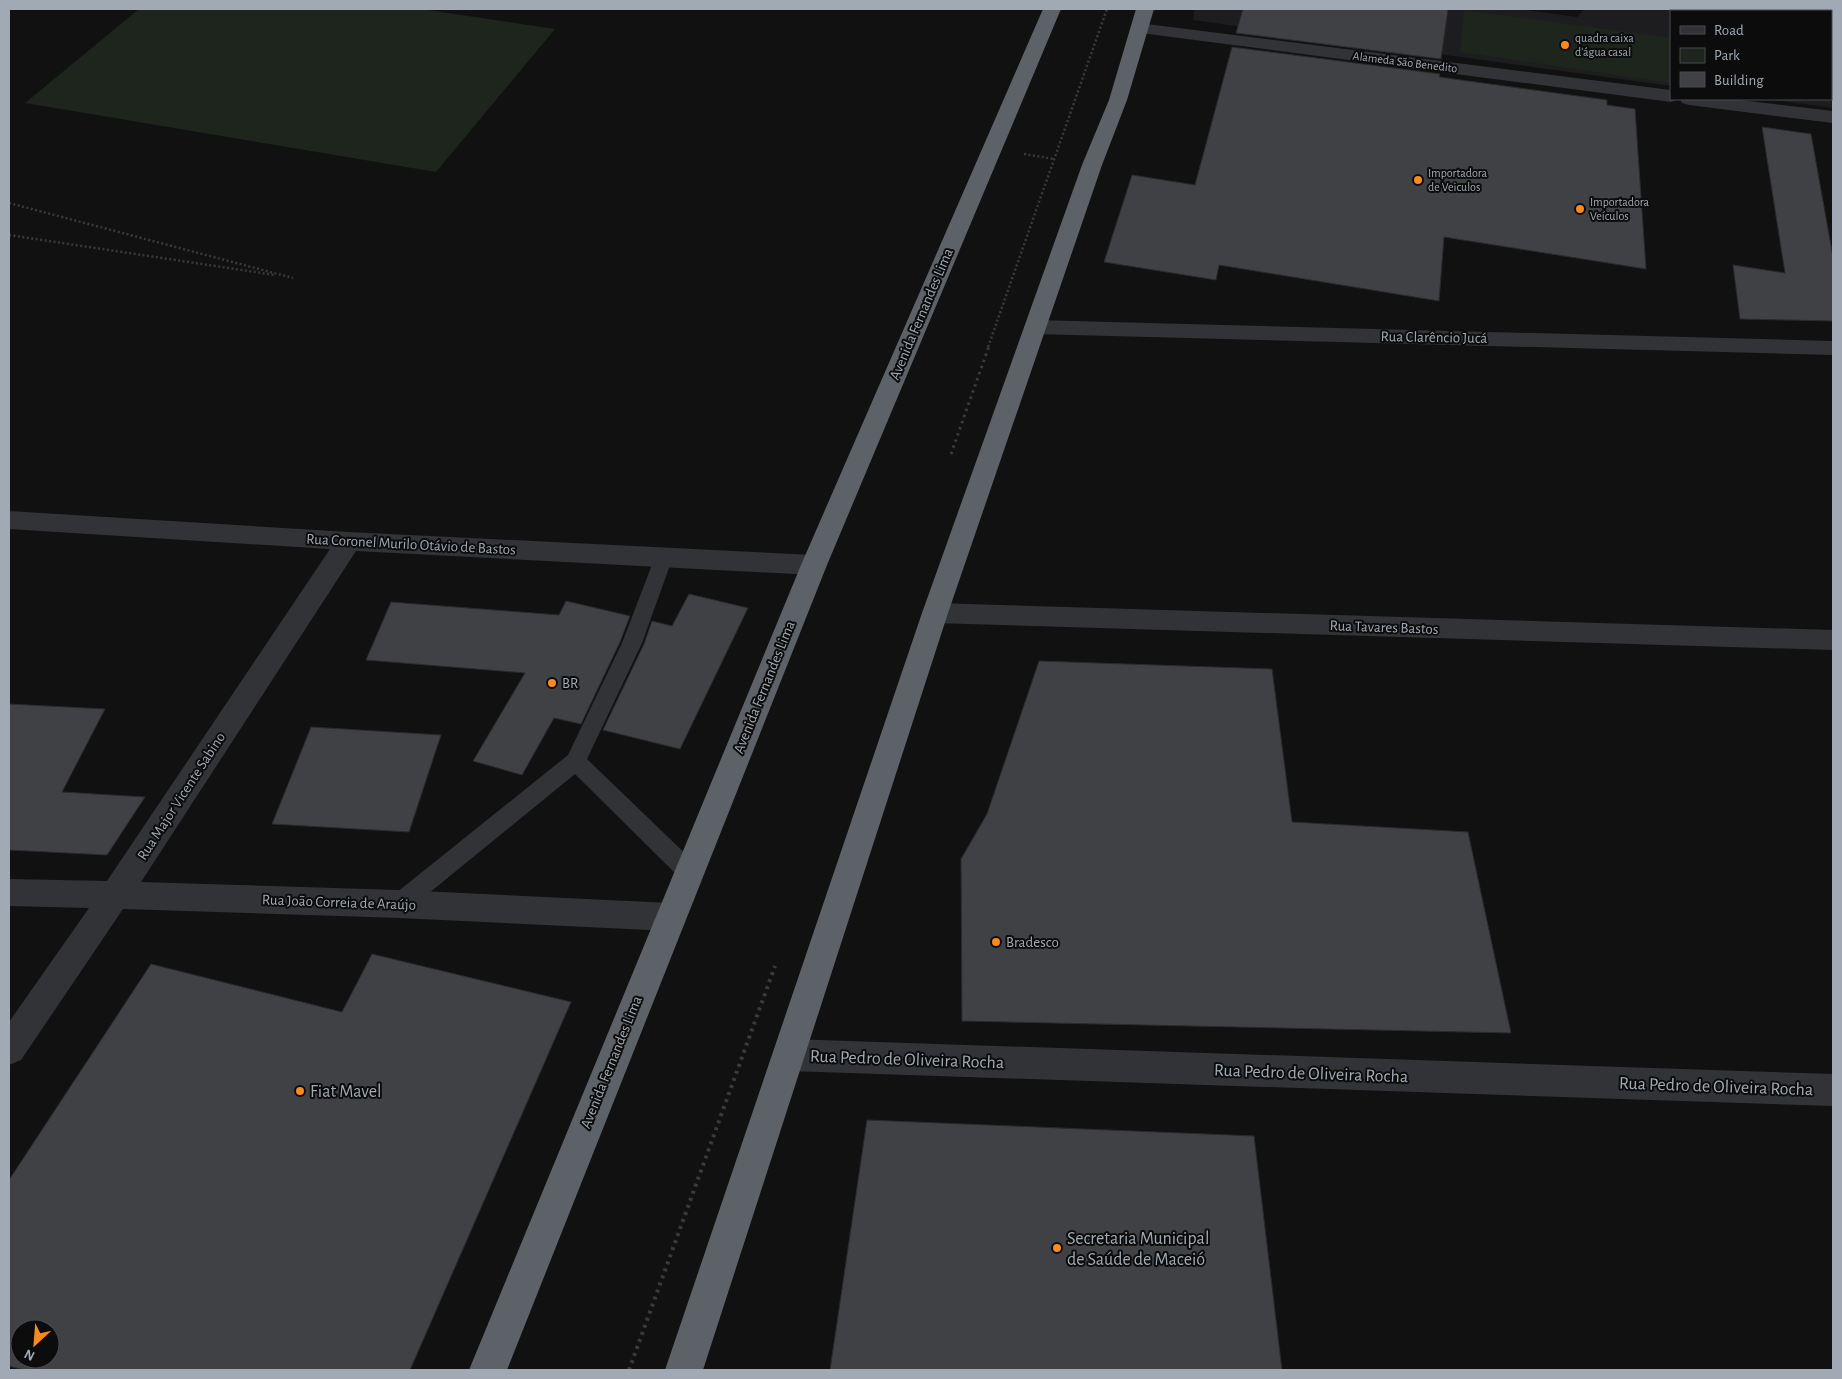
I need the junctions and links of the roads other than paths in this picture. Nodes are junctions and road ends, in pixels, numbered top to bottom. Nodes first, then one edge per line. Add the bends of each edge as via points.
1 (1052, 9) edge
2 (1142, 18) edge
3 (1670, 96) edge
4 (1697, 100) edge
5 (1833, 117) edge
6 (1035, 327) junction
7 (1833, 348) edge
8 (9, 520) edge
9 (349, 541) junction
10 (664, 557) junction
11 (814, 565) junction
12 (935, 613) junction
13 (1833, 640) edge
14 (576, 761) junction
15 (688, 871) junction
16 (9, 892) edge
17 (116, 896) junction
18 (399, 904) junction
19 (670, 917) junction
20 (9, 1049) edge
21 (790, 1055) junction
22 (1833, 1090) edge
23 (488, 1370) edge
24 (684, 1370) edge

1 - 11 highway, Avenida Fernandes Lima
2 - 3 street, Alameda São Benedito
2 - 6 highway via 1118,100
4 - 5 street
6 - 7 street, Rua Clarêncio Jucá
6 - 12 highway
8 - 9 street, Rua Coronel Murilo Otávio de Bastos
9 - 10 street, Rua Coronel Murilo Otávio de Bastos
9 - 17 street, Rua Major Vicente Sabino
10 - 11 street, Rua Coronel Murilo Otávio de Bastos
10 - 14 lane via 632,643
11 - 15 highway, Avenida Fernandes Lima
12 - 13 street, Rua Tavares Bastos
12 - 21 highway
14 - 15 lane
14 - 18 lane
15 - 19 highway, Avenida Fernandes Lima
16 - 17 street, Rua João Correia de Araújo
17 - 18 street, Rua João Correia de Araújo
17 - 20 street, Rua Major Vicente Sabino
18 - 19 street, Rua João Correia de Araújo
19 - 23 highway, Avenida Fernandes Lima
21 - 22 street, Rua Pedro de Oliveira Rocha
21 - 24 highway

